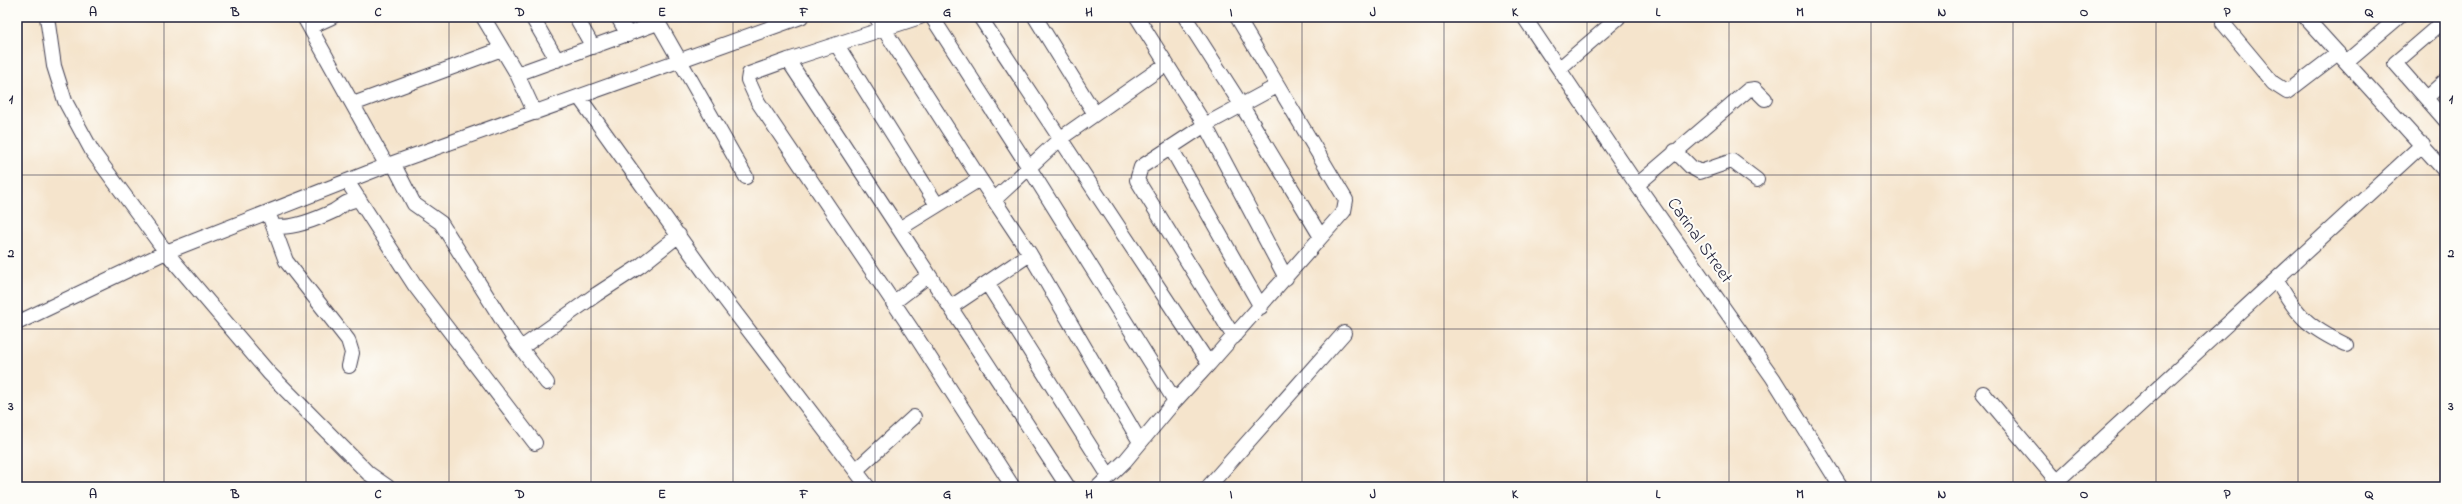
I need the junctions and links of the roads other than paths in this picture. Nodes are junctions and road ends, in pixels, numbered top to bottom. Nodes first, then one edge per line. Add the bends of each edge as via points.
1 (47, 17) edge
2 (332, 17) edge
3 (483, 17) edge
4 (532, 17) edge
5 (576, 17) edge
6 (618, 17) edge
7 (801, 17) edge
8 (920, 17) edge
9 (932, 17) edge
10 (980, 17) edge
11 (1035, 17) edge
12 (1137, 17) edge
13 (1185, 17) edge
14 (1237, 17) edge
15 (1524, 17) edge
16 (2305, 17) edge
17 (2399, 17) edge
18 (1618, 18) edge
19 (656, 20) edge
20 (2445, 20) edge
21 (307, 22) edge
22 (878, 23) edge
23 (2223, 23) dead end
24 (628, 35) junction
25 (837, 45) junction
26 (593, 47) junction
27 (502, 50) junction
28 (2342, 57) junction
29 (557, 60) junction
30 (788, 60) junction
31 (678, 61) junction
32 (1165, 65) junction
33 (1560, 68) junction
34 (517, 74) junction
35 (2445, 81) edge
36 (1277, 86) junction
37 (579, 97) junction
38 (2426, 98) junction
39 (1766, 99) dead end
40 (353, 104) junction
41 (1242, 106) junction
42 (535, 113) junction
43 (1095, 114) junction
44 (2445, 120) edge
45 (1205, 125) junction
46 (1061, 138) junction
47 (2423, 144) junction
48 (1171, 148) junction
49 (1675, 151) junction
50 (390, 164) junction
51 (1030, 169) junction
52 (2445, 171) edge
53 (746, 177) dead end
54 (980, 179) junction
55 (1758, 180) dead end
56 (347, 181) junction
57 (1636, 184) junction
58 (359, 199) junction
59 (994, 200) junction
60 (937, 205) junction
61 (268, 212) junction
62 (273, 226) junction
63 (899, 230) junction
64 (679, 235) junction
65 (1320, 237) junction
66 (166, 252) junction
67 (1030, 254) junction
68 (928, 276) junction
69 (1286, 278) junction
70 (2277, 280) junction
71 (987, 283) junction
72 (893, 303) junction
73 (951, 307) junction
74 (1261, 307) junction
75 (17, 323) edge
76 (1344, 333) dead end
77 (1234, 337) junction
78 (2346, 345) dead end
79 (521, 348) junction
80 (1209, 364) junction
81 (349, 366) dead end
82 (547, 383) dead end
83 (1983, 393) dead end
84 (1175, 401) junction
85 (914, 418) dead end
86 (1140, 442) junction
87 (535, 443) dead end
88 (856, 470) junction
89 (1110, 476) junction
90 (2060, 484) edge
91 (388, 487) edge
92 (868, 487) edge
93 (1013, 487) edge
94 (1068, 487) edge
95 (1098, 487) edge
96 (1208, 487) edge
97 (1841, 487) edge

1 - 66 street via 54,66 65,101 92,151
2 - 21 street
3 - 27 street
4 - 29 street
5 - 26 street
6 - 24 street
7 - 31 street
8 - 22 street
9 - 51 street
10 - 46 street
11 - 43 street
12 - 32 street
13 - 41 street
14 - 36 street
15 - 33 street, Carinal Street
16 - 28 street
17 - 28 street
18 - 33 street
19 - 24 street
19 - 31 street
20 - 38 street via 2395,63
21 - 40 street
22 - 25 street
22 - 54 street
23 - 28 street via 2274,83 2287,92
24 - 26 street
25 - 30 street
25 - 60 street
26 - 29 street
27 - 34 street
27 - 40 street
28 - 47 street
29 - 34 street
30 - 63 street
30 - 72 street via 754,71 749,74 748,80 758,102
31 - 37 street
31 - 53 street
32 - 43 street
32 - 45 street
33 - 57 street, Carinal Street
34 - 42 street
35 - 38 street
36 - 41 street
36 - 65 street via 1346,200 1344,211
37 - 42 street
37 - 64 street
38 - 44 street
39 - 49 street via 1755,89 1748,90
40 - 50 street
41 - 45 street
41 - 65 street
42 - 50 street
43 - 46 street
45 - 48 street
45 - 69 street
46 - 51 street
46 - 80 street
47 - 52 street
47 - 70 street
48 - 74 street
48 - 77 street via 1141,167 1137,180
49 - 55 street via 1700,172 1732,161
49 - 57 street
50 - 56 street
50 - 79 street via 414,204 441,223
51 - 59 street
51 - 84 street
54 - 59 street
54 - 60 street
56 - 58 street
56 - 61 street
57 - 97 street, Carinal Street via 1773,378
58 - 62 street via 348,201 333,211 287,227
58 - 87 street via 416,286
59 - 67 street
60 - 63 street
61 - 62 street
61 - 66 street
62 - 81 street via 286,261 348,340 352,353
63 - 68 street
64 - 79 street via 651,259 596,294
64 - 88 street via 704,273
65 - 69 street
66 - 75 street
66 - 91 street via 269,373 368,473
67 - 71 street
67 - 86 street
68 - 72 street
68 - 73 street
69 - 74 street
70 - 78 street via 2300,316 2321,332
70 - 90 street
71 - 73 street
71 - 89 street
72 - 93 street
73 - 94 street
74 - 77 street
76 - 96 street
77 - 80 street
79 - 82 street
80 - 84 street
83 - 90 street
84 - 86 street
85 - 88 street
86 - 89 street
88 - 92 street
89 - 95 street

